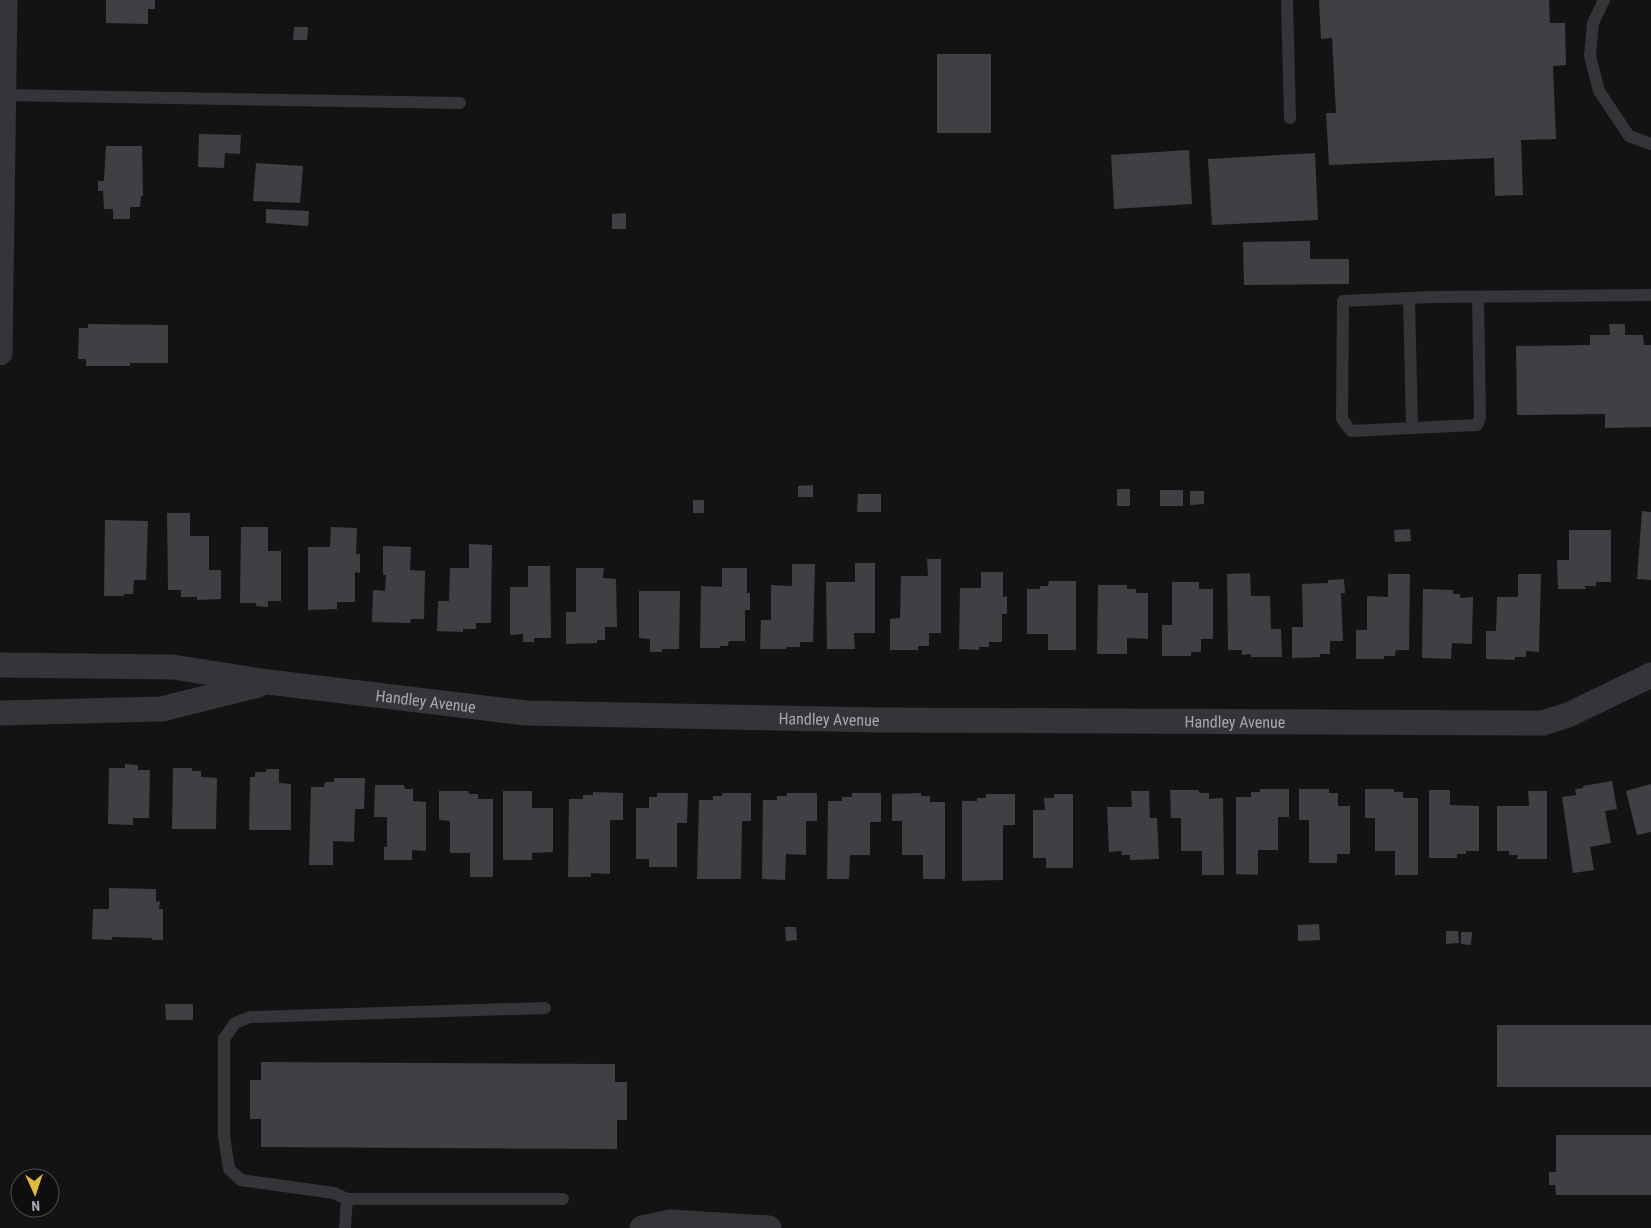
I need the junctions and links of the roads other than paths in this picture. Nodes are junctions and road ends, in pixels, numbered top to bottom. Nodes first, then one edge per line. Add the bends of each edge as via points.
1 (5, 0) edge
2 (1287, 0) edge
3 (1604, 0) edge
4 (2, 95) edge
5 (460, 103) dead end
6 (1290, 118) dead end
7 (1651, 144) edge
8 (1651, 295) edge
9 (1478, 297) junction
10 (1409, 298) junction
11 (0, 354) edge
12 (1412, 428) junction
13 (0, 664) edge
14 (1651, 675) edge
15 (268, 682) junction
16 (0, 713) edge
17 (545, 1008) dead end
18 (347, 1199) junction
19 (563, 1200) dead end
20 (346, 1228) edge
21 (642, 1228) edge
22 (769, 1228) edge

1 - 4 street
2 - 6 lane
3 - 7 lane via 1592,23 1590,56 1599,91 1629,136
4 - 5 lane
4 - 11 street
8 - 9 lane
9 - 10 lane
9 - 12 lane via 1480,418 1477,425
10 - 12 lane
10 - 12 lane via 1343,301 1342,419 1352,430
13 - 15 street, Handley Avenue via 174,667
14 - 15 street, Handley Avenue via 1568,715 1543,723 880,720 526,713
15 - 16 street via 162,709
17 - 18 lane via 250,1017 235,1023 224,1039 224,1136 229,1169 241,1180 334,1193
18 - 19 lane
18 - 20 lane
21 - 22 street via 670,1222

